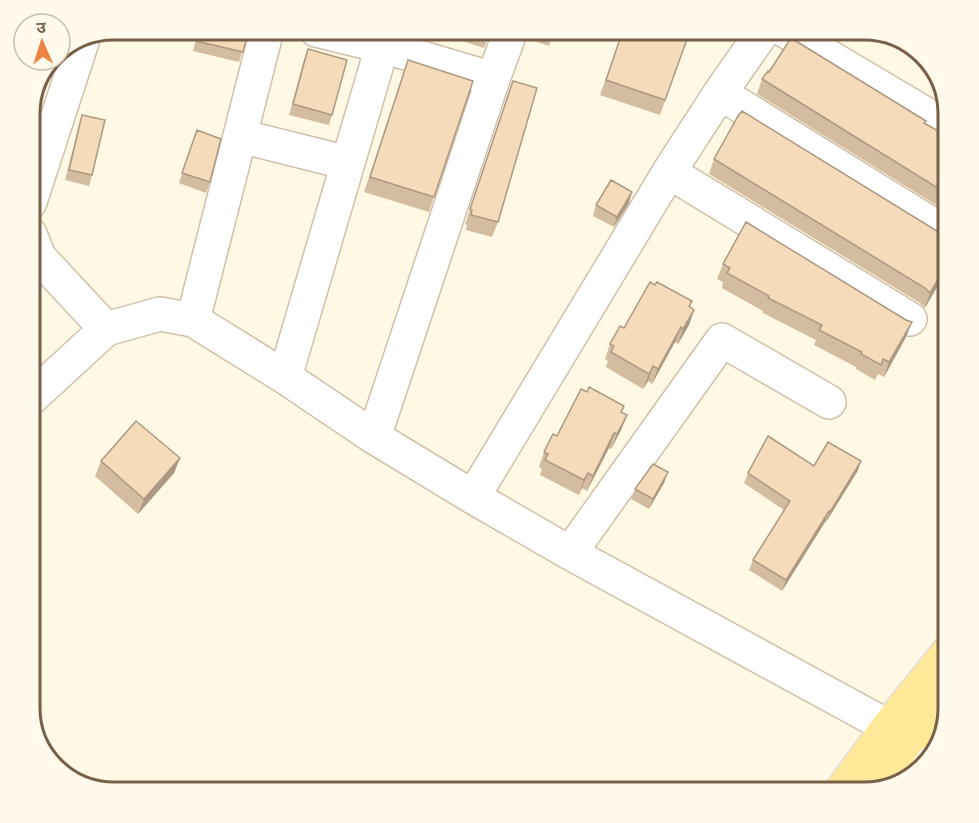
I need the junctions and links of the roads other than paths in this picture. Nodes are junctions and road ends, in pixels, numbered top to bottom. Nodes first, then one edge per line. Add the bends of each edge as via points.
1 (264, 40) edge
2 (384, 40) edge
3 (390, 40) edge
4 (507, 40) edge
5 (757, 40) edge
6 (801, 40) edge
7 (80, 49) edge
8 (493, 79) junction
9 (720, 93) junction
10 (938, 121) edge
11 (240, 136) junction
12 (348, 163) junction
13 (41, 168) edge
14 (669, 172) junction
15 (938, 228) edge
16 (41, 258) edge
17 (910, 319) edge
18 (192, 320) junction
19 (106, 329) junction
20 (285, 377) junction
21 (41, 389) edge
22 (829, 402) dead end
23 (374, 437) junction
24 (472, 497) junction
25 (570, 553) junction
26 (938, 675) edge
27 (938, 706) edge
28 (908, 742) edge
29 (880, 781) edge
30 (855, 782) edge

1 - 11 street
2 - 12 street
3 - 8 street
4 - 8 street
5 - 9 street
6 - 10 street
7 - 13 street
8 - 23 street
9 - 14 street
9 - 15 street
11 - 12 street
11 - 18 street
12 - 20 street
14 - 17 street
14 - 24 street
16 - 19 street
18 - 19 street via 160,314
18 - 20 street
19 - 21 street
20 - 23 street
22 - 25 street via 722,340
23 - 24 street
24 - 25 street
25 - 28 street
26 - 28 main road
27 - 28 main road
28 - 29 main road
28 - 30 main road

